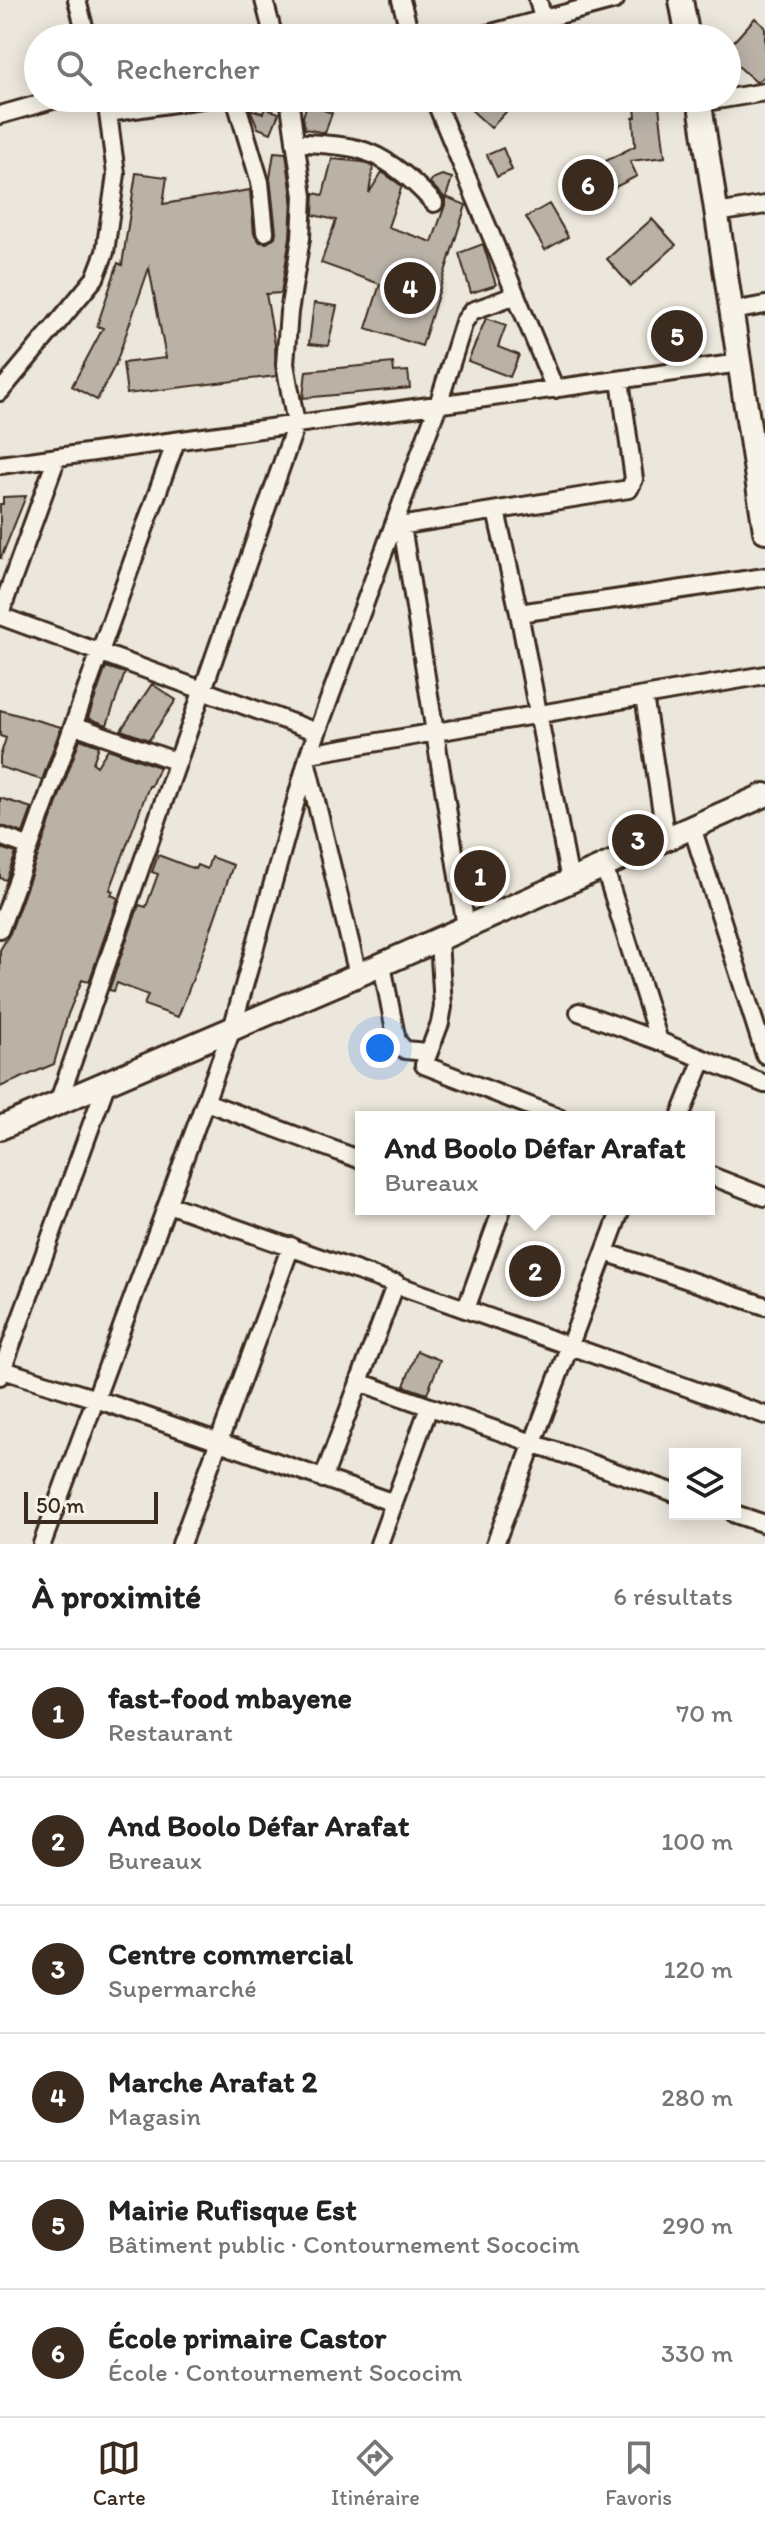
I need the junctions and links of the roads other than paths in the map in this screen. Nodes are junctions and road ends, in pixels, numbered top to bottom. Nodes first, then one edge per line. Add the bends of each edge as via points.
1 (77, 0) edge
2 (264, 0) edge
3 (401, 0) edge
4 (538, 0) edge
5 (615, 0) edge
6 (681, 0) edge
7 (543, 19) junction
8 (83, 24) edge
9 (270, 24) edge
10 (407, 24) edge
11 (525, 24) edge
12 (685, 24) edge
13 (765, 92) edge
14 (741, 95) edge
15 (24, 108) edge
16 (107, 112) edge
17 (239, 112) edge
18 (291, 112) edge
19 (440, 112) edge
20 (701, 112) edge
21 (0, 115) edge
22 (295, 142) junction
23 (434, 203) dead end
24 (765, 205) edge
25 (717, 213) junction
26 (265, 232) dead end
27 (516, 295) junction
28 (765, 305) edge
29 (733, 311) junction
30 (740, 363) junction
31 (620, 380) junction
32 (555, 389) junction
33 (0, 392) edge
34 (438, 405) junction
35 (296, 424) junction
36 (176, 441) junction
37 (57, 457) junction
38 (0, 465) edge
39 (496, 511) junction
40 (397, 526) junction
41 (765, 531) edge
42 (765, 577) edge
43 (519, 613) junction
44 (0, 615) edge
45 (100, 652) junction
46 (765, 675) edge
47 (203, 691) junction
48 (644, 696) junction
49 (537, 714) junction
50 (74, 725) junction
51 (317, 732) junction
52 (435, 732) junction
53 (308, 758) junction
54 (178, 762) junction
55 (765, 795) edge
56 (692, 827) junction
57 (0, 836) edge
58 (666, 839) junction
59 (30, 847) junction
60 (604, 866) junction
61 (570, 881) junction
62 (466, 927) junction
63 (0, 929) edge
64 (439, 940) junction
65 (382, 965) junction
66 (358, 975) junction
67 (579, 1012) dead end
68 (232, 1029) junction
69 (659, 1041) junction
70 (427, 1052) junction
71 (765, 1055) edge
72 (703, 1059) junction
73 (107, 1082) junction
74 (765, 1084) edge
75 (206, 1102) junction
76 (58, 1103) junction
77 (531, 1111) edge
78 (682, 1111) edge
79 (0, 1128) edge
80 (355, 1158) edge
81 (715, 1177) edge
82 (765, 1197) edge
83 (168, 1204) junction
84 (497, 1215) edge
85 (619, 1215) edge
86 (291, 1246) junction
87 (605, 1252) junction
88 (396, 1283) junction
89 (765, 1306) edge
90 (466, 1309) junction
91 (570, 1345) junction
92 (1, 1372) edge
93 (359, 1382) junction
94 (96, 1399) junction
95 (429, 1407) junction
96 (765, 1415) edge
97 (218, 1442) junction
98 (533, 1444) junction
99 (323, 1479) junction
100 (669, 1491) edge
101 (394, 1503) junction
102 (741, 1516) edge
103 (765, 1524) edge
104 (184, 1543) edge
105 (500, 1543) edge
106 (42, 1544) edge
107 (379, 1544) edge

1 - 8 street
2 - 9 street
3 - 10 street
4 - 7 street
5 - 7 street
6 - 12 street
7 - 11 street
13 - 14 street
15 - 21 street
16 - 33 street via 116,174 105,252 95,278
17 - 26 street via 260,182
18 - 22 street
19 - 27 street
20 - 25 street
22 - 23 street via 359,149 392,166
22 - 35 street via 303,196 285,364
24 - 25 street
25 - 29 street
27 - 32 street
27 - 34 street via 472,311 464,322
28 - 29 street
29 - 30 street
30 - 31 street
30 - 41 street
31 - 32 street
31 - 39 street via 634,479 629,489
32 - 34 street
34 - 35 street
34 - 40 street
35 - 36 street
35 - 47 street
36 - 37 street
36 - 45 street
37 - 38 street
37 - 44 street
39 - 40 street
39 - 43 street
40 - 51 street
40 - 52 street
42 - 43 street
43 - 49 street
44 - 45 street
45 - 47 street
45 - 50 street
46 - 48 street
47 - 51 street
47 - 54 street
48 - 49 street
48 - 58 street
49 - 52 street
49 - 61 street
50 - 54 street
50 - 59 street
51 - 53 street
52 - 53 street
52 - 62 street
53 - 66 street
53 - 68 street
54 - 76 street
55 - 56 street
56 - 58 street
56 - 71 street
57 - 59 street
58 - 60 street
59 - 63 street
60 - 61 street
60 - 69 street
61 - 62 street
62 - 64 street
64 - 65 street
64 - 70 street via 443,1007
65 - 66 street
65 - 70 street via 397,1041 405,1050
66 - 68 street
67 - 69 street
68 - 73 street
68 - 75 street
69 - 72 street
70 - 77 street via 424,1065
72 - 74 street
72 - 78 street
73 - 76 street
73 - 92 street
75 - 80 street
75 - 83 street
76 - 79 street
81 - 82 street
83 - 86 street
83 - 94 street
84 - 90 street
85 - 87 street
86 - 88 street
86 - 97 street
87 - 89 street
87 - 91 street
88 - 90 street
88 - 93 street
90 - 91 street
91 - 96 street
91 - 98 street
92 - 94 street
93 - 95 street
93 - 99 street
94 - 97 street
94 - 106 street
95 - 98 street
95 - 101 street
97 - 99 street
97 - 104 street
98 - 100 street
98 - 105 street
99 - 101 street
101 - 107 street
102 - 103 street

